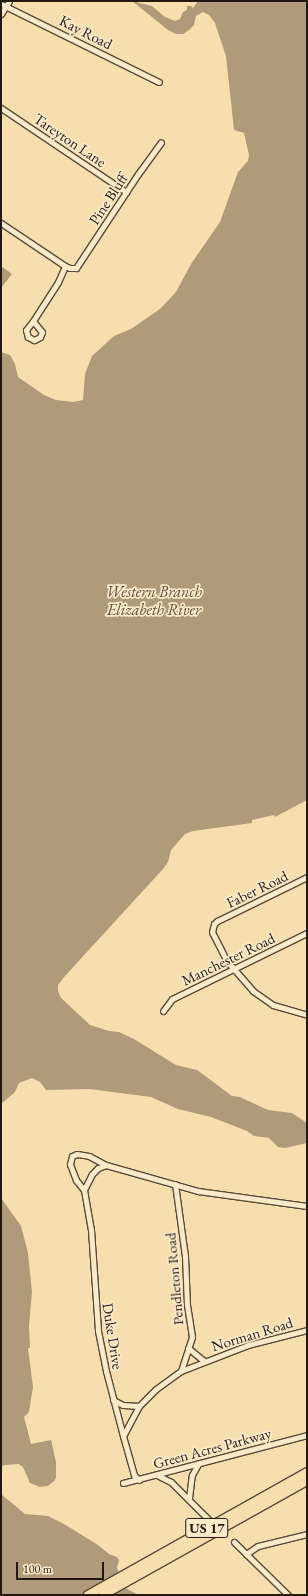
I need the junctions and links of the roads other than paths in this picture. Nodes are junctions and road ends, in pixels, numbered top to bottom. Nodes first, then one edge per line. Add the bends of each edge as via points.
1 (10, 1) edge
2 (4, 5) edge
3 (1, 14) edge
4 (159, 82) dead end
5 (1, 108) edge
6 (161, 142) dead end
7 (126, 192) junction
8 (1, 222) edge
9 (66, 266) junction
10 (33, 321) dead end
11 (307, 877) edge
12 (307, 933) edge
13 (233, 969) junction
14 (163, 1011) dead end
15 (307, 1014) edge
16 (106, 1165) junction
17 (175, 1184) junction
18 (84, 1190) junction
19 (307, 1206) edge
20 (307, 1330) edge
21 (188, 1348) junction
22 (204, 1361) junction
23 (181, 1371) junction
24 (113, 1400) junction
25 (139, 1406) junction
26 (307, 1435) edge
27 (122, 1436) junction
28 (198, 1464) junction
29 (307, 1472) edge
30 (157, 1475) junction
31 (139, 1480) junction
32 (307, 1480) edge
33 (123, 1483) dead end
34 (189, 1498) junction
35 (213, 1524) junction
36 (307, 1534) edge
37 (234, 1542) dead end
38 (246, 1554) junction
39 (137, 1571) junction
40 (88, 1595) edge
41 (103, 1595) edge
42 (288, 1595) edge

1 - 2 street
2 - 3 street
2 - 4 street, Kay Road
5 - 7 street, Tareyton Lane
6 - 7 street, Pine Bluff
7 - 9 street, Pine Bluff via 78,266
8 - 9 street
9 - 10 street
11 - 13 street, Faber Road via 214,924 212,932
12 - 13 street, Manchester Road
13 - 14 street, Manchester Road via 172,999
13 - 15 street via 265,1000 282,1009
16 - 17 street, Duke Drive
16 - 18 street via 92,1174
16 - 18 street, Duke Drive via 84,1154 72,1156 72,1173
17 - 19 street, Duke Drive via 228,1196
17 - 21 street, Pendleton Road via 192,1337
18 - 24 street, Duke Drive via 91,1230 98,1331
20 - 22 street, Norman Road via 248,1345
21 - 22 street, Norman Road
21 - 23 street, Pendleton Road
22 - 23 street, Norman Road
23 - 25 street, Norman Road via 156,1389
24 - 25 street via 123,1405
24 - 27 street, Duke Drive
25 - 27 street, Norman Road
26 - 28 street, Green Acres Parkway
27 - 31 street, Duke Drive via 134,1475
28 - 30 street, Green Acres Parkway
28 - 34 street via 192,1475
29 - 35 main road, US 17
30 - 31 street, Green Acres Parkway
30 - 34 street via 171,1482
31 - 33 street, Green Acres Parkway
32 - 39 main road, US 17
34 - 35 street
35 - 39 main road, US 17
36 - 38 street via 258,1546
37 - 38 street
38 - 42 street
39 - 40 main road, US 17
39 - 41 main road, US 17

